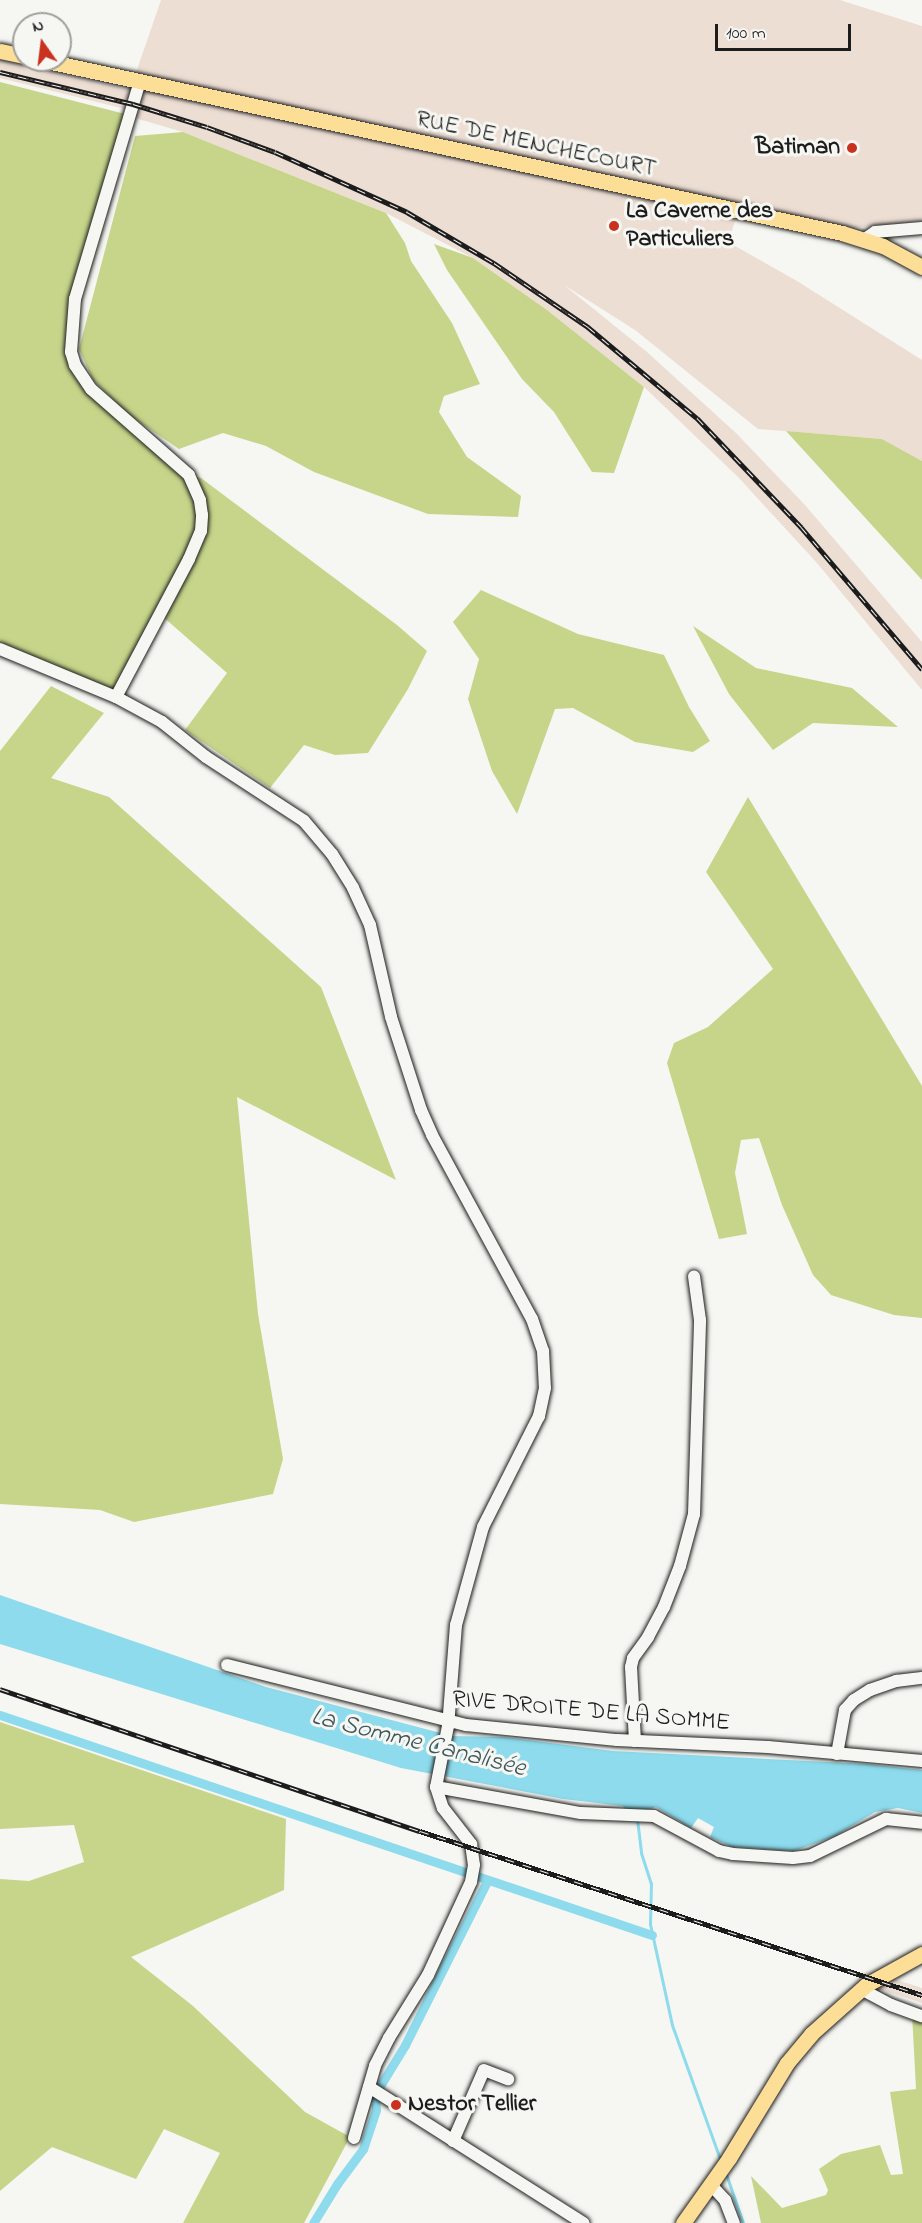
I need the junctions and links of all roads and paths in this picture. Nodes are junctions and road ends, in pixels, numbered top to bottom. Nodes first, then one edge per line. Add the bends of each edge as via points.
1 (72, 67) edge
2 (138, 81) junction
3 (922, 228) edge
4 (895, 230) junction
5 (865, 239) junction
6 (881, 246) junction
7 (922, 267) edge
8 (0, 648) edge
9 (117, 698) junction
10 (694, 1276) dead end
11 (227, 1665) dead end
12 (922, 1678) edge
13 (448, 1724) junction
14 (635, 1741) junction
15 (837, 1754) junction
16 (922, 1761) edge
17 (436, 1784) junction
18 (922, 1822) edge
19 (922, 1954) edge
20 (861, 1989) junction
21 (922, 2016) edge
22 (508, 2079) dead end
23 (369, 2087) junction
24 (354, 2138) dead end
25 (453, 2141) junction
26 (715, 2180) junction
27 (583, 2223) edge
28 (683, 2223) edge
29 (734, 2223) edge

1 - 2 main road, RUE DE MENCHECOURT
2 - 5 main road, RUE DE MENCHECOURT
2 - 9 street via 75,299 71,352 91,389 189,475 202,515 201,531 189,560
3 - 4 street
4 - 5 street via 875,232
4 - 6 street via 884,238
5 - 6 main road, RUE DE MENCHECOURT
6 - 7 main road, RUE DE MENCHECOURT
8 - 9 street
9 - 13 street via 162,722 206,757 285,807 304,821 332,854 370,925 394,1026 421,1110 538,1332 545,1368 542,1404 531,1435 483,1527 465,1587 456,1625
10 - 14 street via 700,1320 694,1514 664,1607 633,1658
11 - 13 street, RIVE DROITE DE LA SOMME
12 - 15 street via 896,1681 854,1700 845,1710
13 - 14 street, RIVE DROITE DE LA SOMME
13 - 17 street
14 - 15 street, RIVE DROITE DE LA SOMME
15 - 16 street, RIVE DROITE DE LA SOMME
17 - 18 street via 581,1813 654,1816 719,1851 733,1854 793,1858 821,1852 886,1819
17 - 23 street via 443,1808 471,1844 474,1869 428,1976 389,2038
19 - 20 main road
20 - 21 street
20 - 26 main road via 794,2054
22 - 25 street via 484,2070
23 - 24 street
23 - 25 street
25 - 27 street
26 - 28 main road
26 - 29 street

